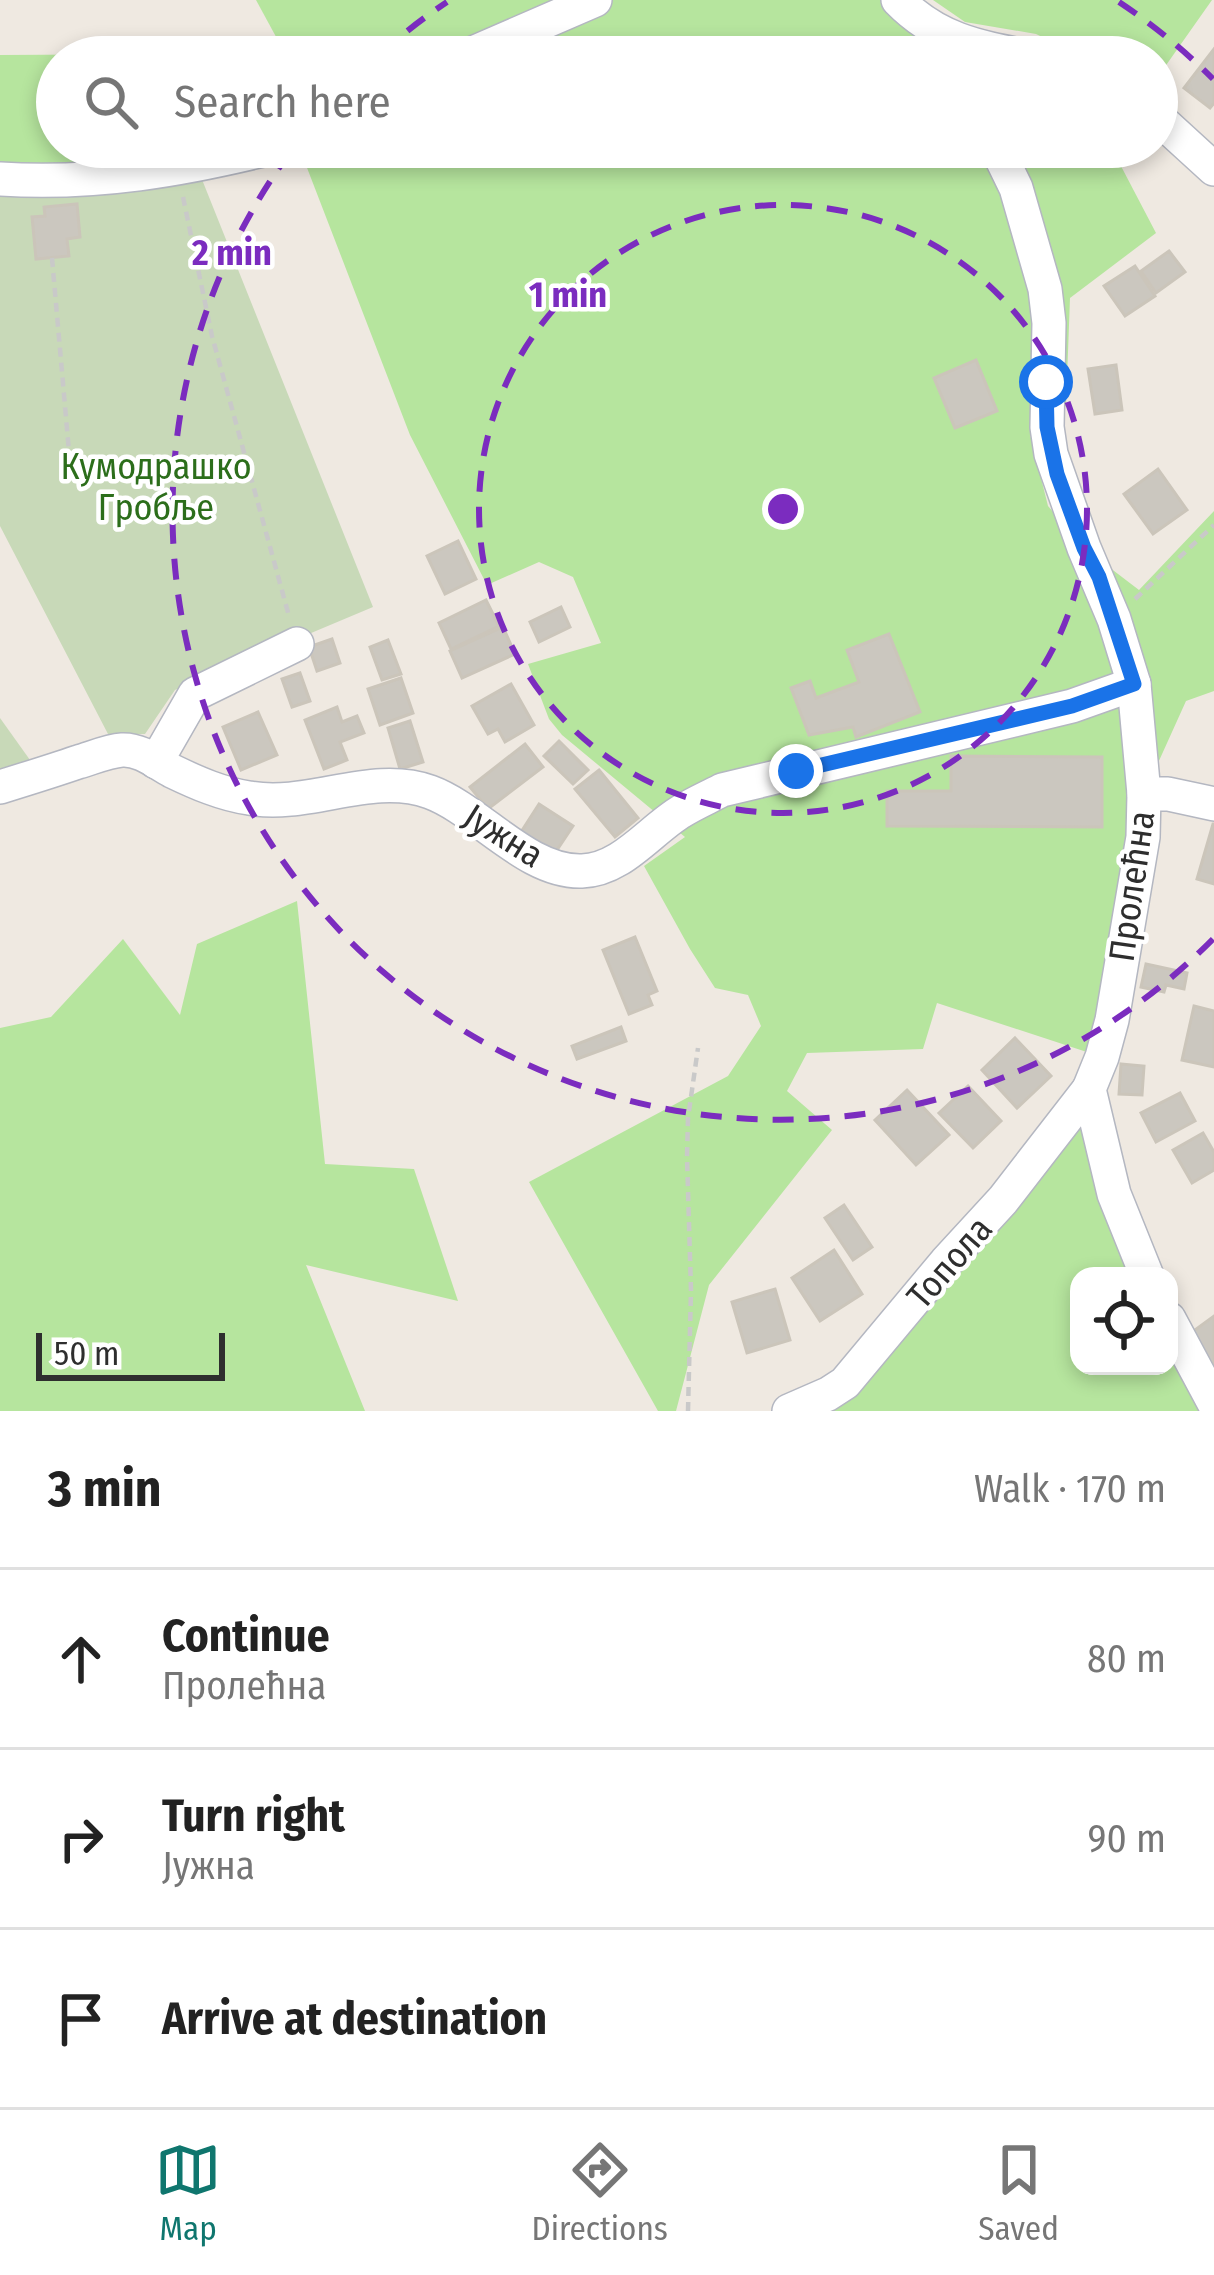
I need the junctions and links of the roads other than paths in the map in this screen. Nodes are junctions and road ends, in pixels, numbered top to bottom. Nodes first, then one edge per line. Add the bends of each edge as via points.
1 (596, 0) edge
2 (898, 0) edge
3 (513, 36) edge
4 (942, 36) edge
5 (1178, 136) edge
6 (182, 168) edge
7 (1006, 168) edge
8 (1214, 169) edge
9 (0, 179) edge
10 (297, 644) road end
11 (1134, 684) junction
12 (156, 762) junction
13 (0, 788) edge
14 (1144, 794) junction
15 (1214, 804) edge
16 (1090, 1089) junction
17 (1143, 1267) edge
18 (1178, 1336) edge
19 (1214, 1403) edge
20 (795, 1410) edge

1 - 3 street
2 - 4 street
5 - 8 street
6 - 9 street
7 - 11 street, Пролећна via 1046,289 1051,454
10 - 12 street via 195,694
11 - 12 street, Јужна via 722,790 620,858 579,872 546,863 456,805 408,786 270,801 214,790
11 - 14 street, Пролећна
12 - 13 street, Јужна via 121,750
14 - 15 street
14 - 16 street, Пролећна via 1112,1020
16 - 17 street via 1114,1194
16 - 20 street, Топола via 845,1383
18 - 19 street

